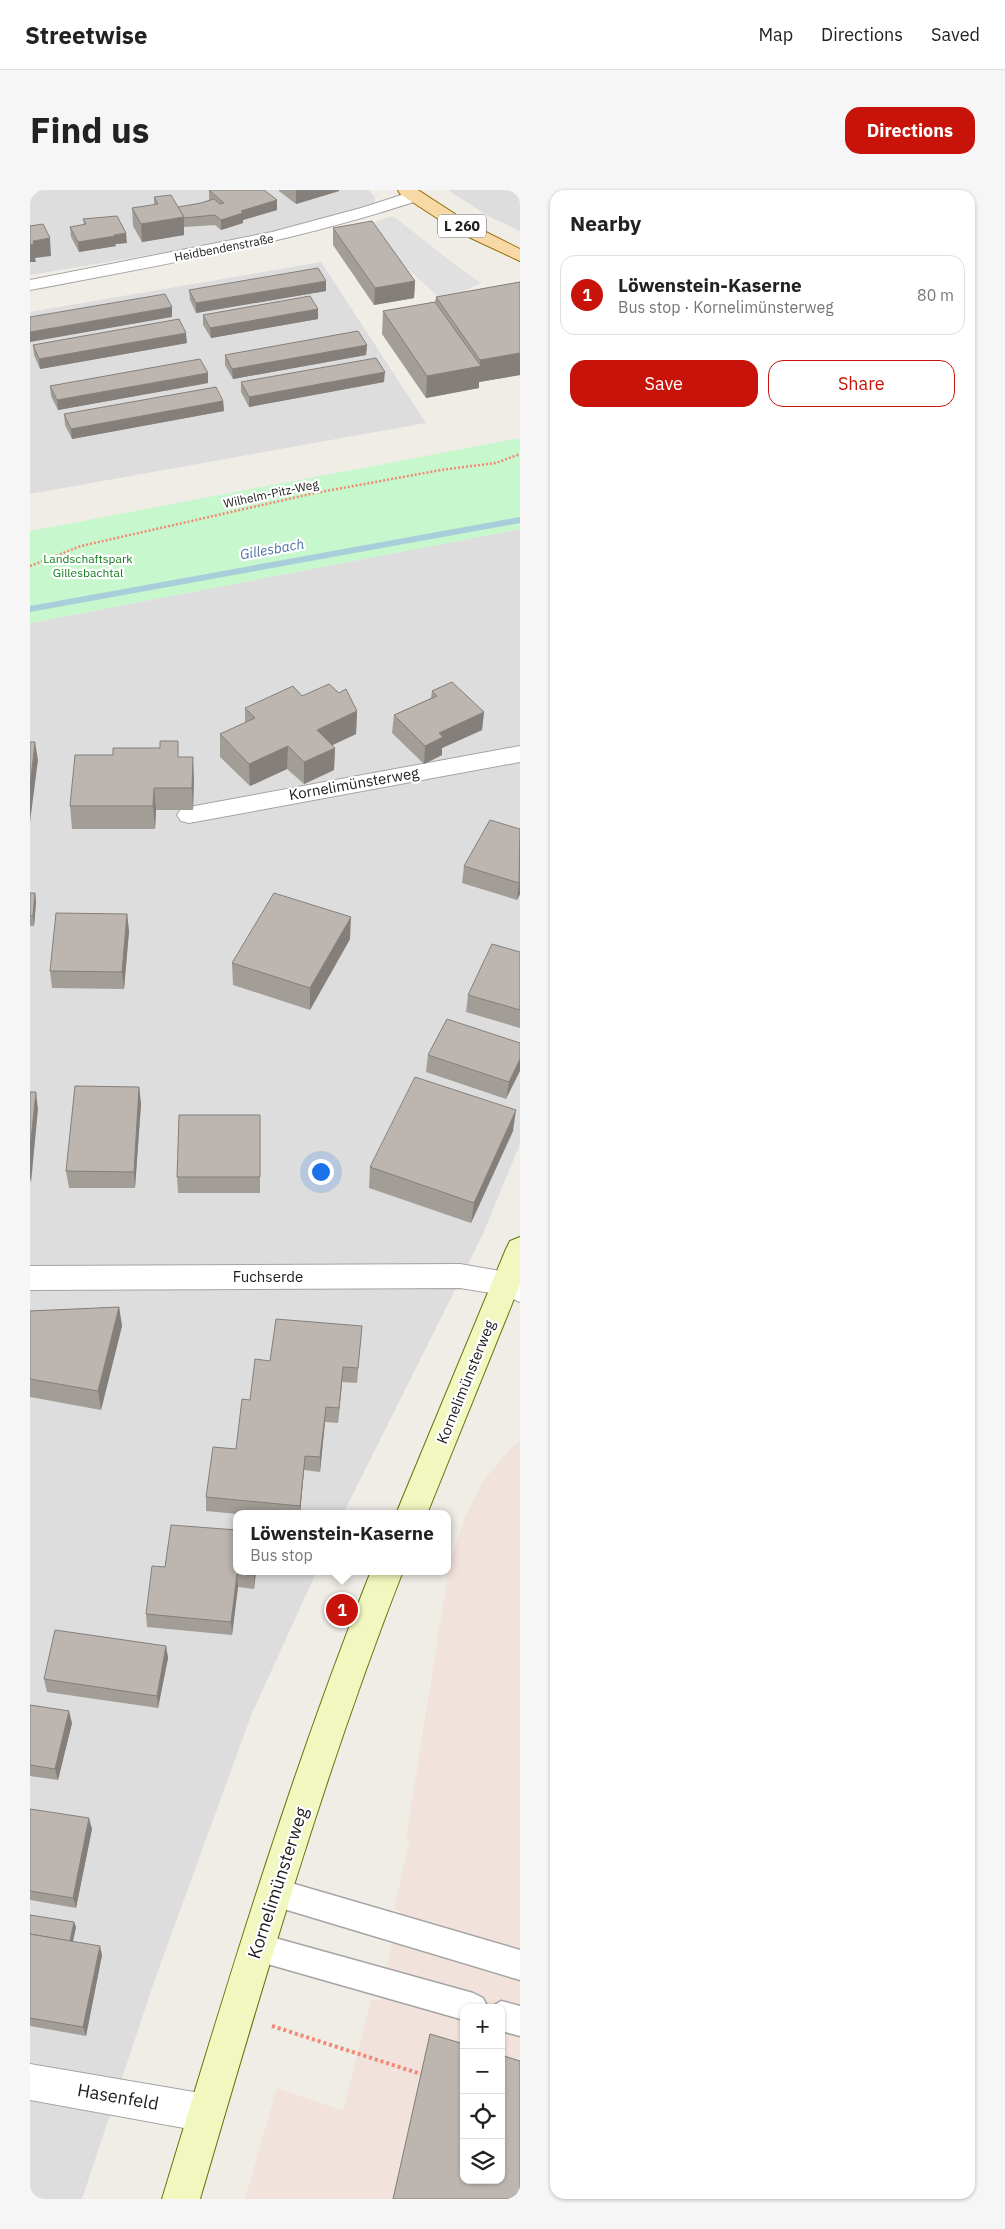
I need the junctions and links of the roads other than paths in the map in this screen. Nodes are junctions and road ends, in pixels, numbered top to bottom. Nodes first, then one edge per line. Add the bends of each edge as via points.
1 (410, 193) edge
2 (520, 256) edge
3 (30, 285) edge
4 (520, 754) edge
5 (189, 815) dead end
6 (520, 1250) edge
7 (30, 1278) edge
8 (513, 1287) edge
9 (413, 1510) edge
10 (386, 1575) edge
11 (274, 1892) junction
12 (257, 1947) junction
13 (520, 1965) edge
14 (460, 2004) edge
15 (505, 2017) edge
16 (520, 2021) edge
17 (30, 2082) edge
18 (206, 2113) junction
19 (181, 2199) edge

1 - 2 main road, L 260 via 466,229
1 - 3 street, Heidbendenstraße via 363,215 275,238
4 - 5 street, Kornelimünsterweg
6 - 8 street, Kornelimünsterweg
7 - 8 street, Fuchserde via 460,1276
8 - 9 street, Kornelimünsterweg
10 - 11 street, Kornelimünsterweg via 355,1652
11 - 12 street, Kornelimünsterweg
11 - 13 lane
12 - 14 lane
12 - 18 street, Kornelimünsterweg
15 - 16 lane
17 - 18 street, Hasenfeld
18 - 19 street, Kornelimünsterweg

